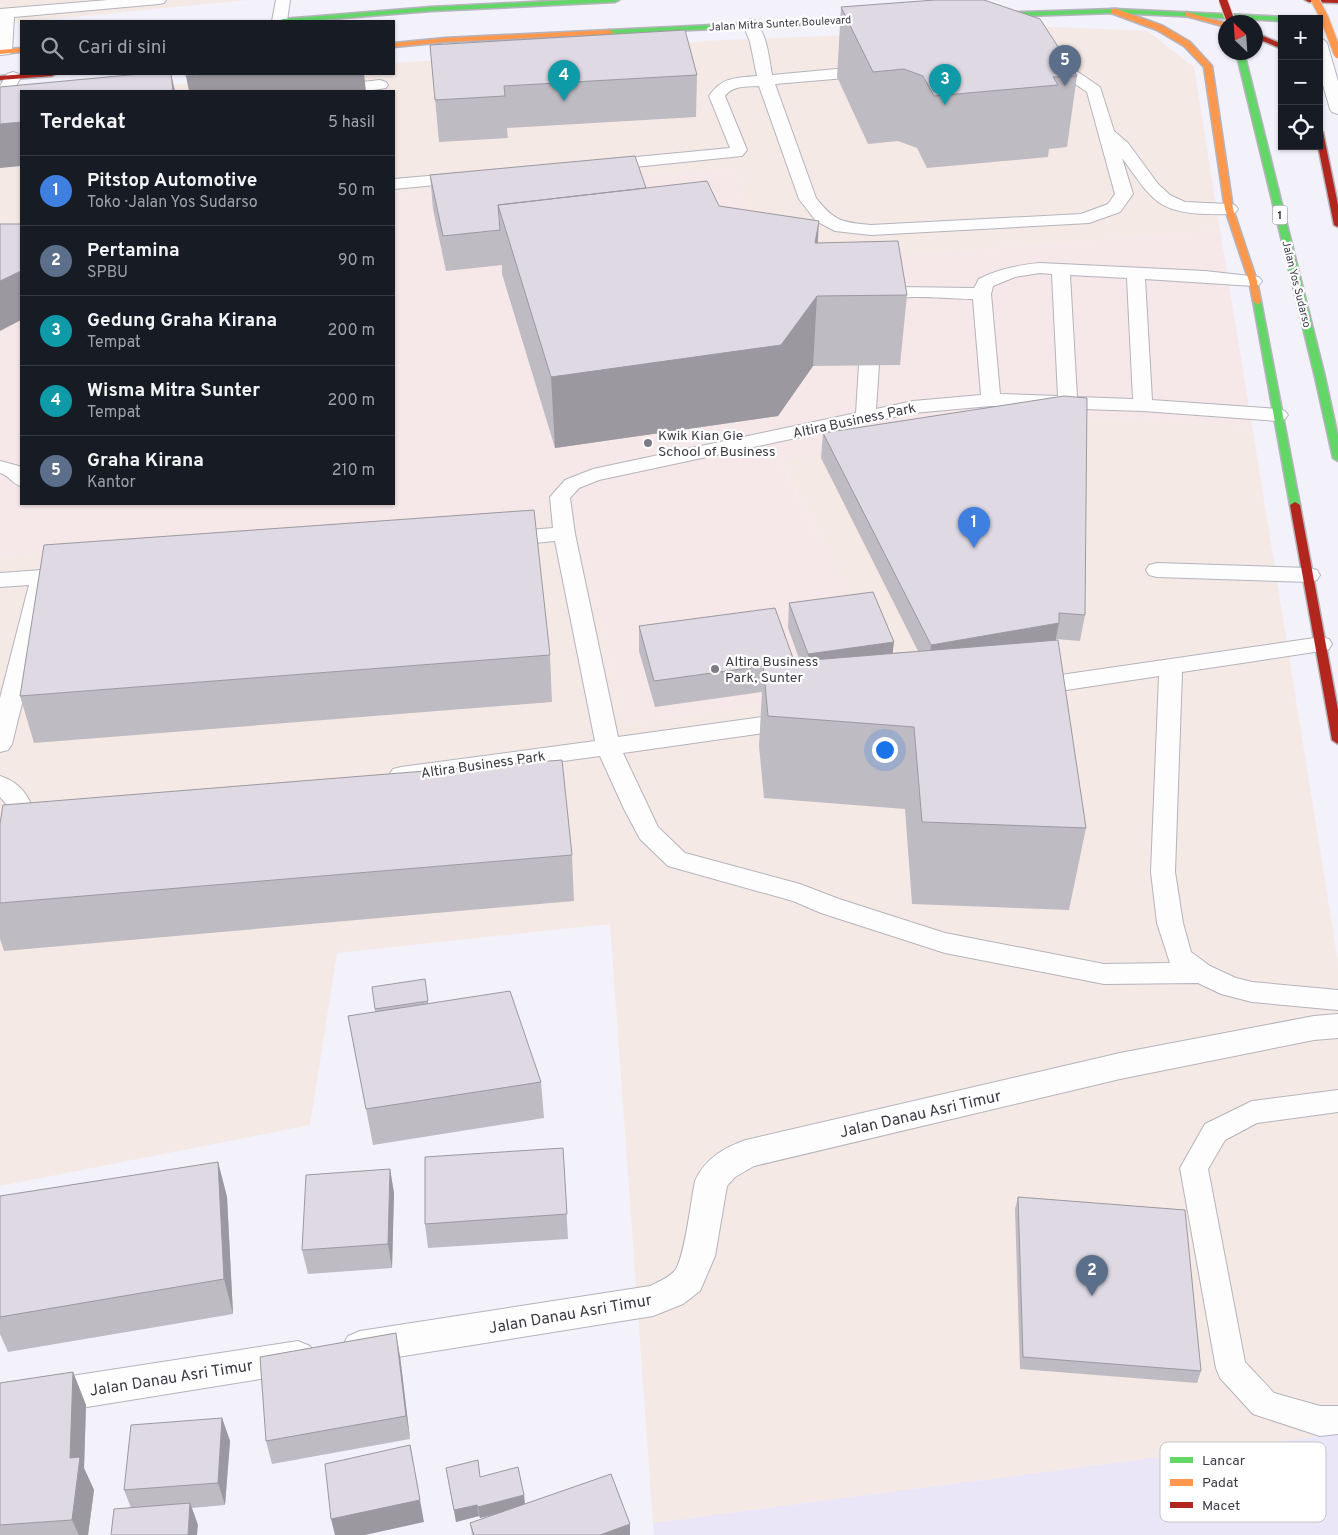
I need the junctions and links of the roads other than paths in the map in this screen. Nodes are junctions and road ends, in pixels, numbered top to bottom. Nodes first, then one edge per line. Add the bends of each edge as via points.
1 (159, 0) edge
2 (283, 0) edge
3 (615, 0) edge
4 (1223, 0) edge
5 (1309, 0) edge
6 (1315, 0) edge
7 (1338, 1) edge
8 (1114, 11) junction
9 (3, 14) edge
10 (1189, 14) junction
11 (1228, 15) edge
12 (978, 16) edge
13 (890, 18) edge
14 (1278, 19) edge
15 (281, 20) edge
16 (294, 20) edge
17 (1323, 21) edge
18 (1338, 22) edge
19 (1218, 23) edge
20 (751, 24) junction
21 (1263, 38) edge
22 (477, 39) junction
23 (395, 45) edge
24 (1278, 46) edge
25 (20, 50) edge
26 (2, 52) edge
27 (1338, 54) edge
28 (477, 55) edge
29 (1323, 57) edge
30 (1242, 60) edge
31 (1033, 62) edge
32 (888, 69) edge
33 (40, 75) edge
34 (6, 78) edge
35 (765, 79) junction
36 (380, 83) edge
37 (334, 90) edge
38 (0, 102) edge
39 (1338, 109) edge
40 (1105, 129) junction
41 (1323, 150) edge
42 (589, 166) edge
43 (482, 176) edge
44 (395, 184) edge
45 (1230, 209) junction
46 (1338, 225) edge
47 (1061, 269) junction
48 (1136, 273) junction
49 (1253, 281) junction
50 (982, 294) junction
51 (867, 311) edge
52 (869, 365) dead end
53 (991, 400) junction
54 (1068, 403) junction
55 (1143, 405) junction
56 (1278, 415) junction
57 (866, 417) junction
58 (1338, 458) edge
59 (0, 467) edge
60 (20, 479) edge
61 (564, 534) junction
62 (485, 540) edge
63 (1157, 570) dead end
64 (1309, 575) junction
65 (0, 580) edge
66 (1321, 644) junction
67 (1171, 667) junction
68 (1013, 689) edge
69 (816, 718) edge
70 (1338, 740) edge
71 (0, 744) edge
72 (608, 747) junction
73 (384, 777) edge
74 (0, 785) edge
75 (0, 857) edge
76 (1201, 972) junction
77 (1338, 1000) edge
78 (1338, 1026) edge
79 (1338, 1101) edge
80 (0, 1404) edge
81 (1338, 1420) edge

1 - 9 lane
2 - 15 lane
3 - 16 main road
4 - 11 main road, bridge
5 - 7 main road
6 - 27 main road, bridge
8 - 10 main road
8 - 12 main road
8 - 45 main road via 1160,28 1187,44 1208,66
9 - 26 lane
10 - 14 main road
10 - 19 main road
13 - 20 main road, Jalan Mitra Sunter Boulevard
17 - 18 main road
20 - 22 main road, Jalan Mitra Sunter Boulevard via 556,42
20 - 35 lane
21 - 24 main road
22 - 23 main road, Jalan Mitra Sunter Boulevard
22 - 28 lane
25 - 26 main road
29 - 39 lane
30 - 58 main road, Jalan Yos Sudarso / 1
31 - 40 lane via 1072,75 1094,90
32 - 35 lane
33 - 34 main road
34 - 38 lane
35 - 40 lane via 808,200 822,217 841,227 871,230 1083,219 1114,208 1124,194
35 - 42 lane via 734,83 722,89 717,96 739,150 736,152
36 - 37 lane
40 - 45 lane via 1144,178 1171,203
41 - 46 main road
43 - 44 lane
45 - 49 main road
47 - 48 lane
47 - 50 lane via 1017,270 1000,275 985,282
47 - 54 lane
48 - 49 lane
48 - 55 lane
49 - 56 main road
50 - 51 lane via 898,292
50 - 53 lane
52 - 57 lane
53 - 54 lane, Altira Business Park
53 - 57 lane, Altira Business Park via 913,407
54 - 55 lane, Altira Business Park
55 - 56 lane, Altira Business Park
56 - 64 main road
57 - 61 lane, Altira Business Park via 593,475 572,484 560,497
59 - 60 lane via 12,470
61 - 62 lane
61 - 72 lane, Altira Business Park
63 - 64 lane
64 - 66 main road
65 - 71 lane via 52,577
66 - 67 lane
66 - 70 main road
67 - 68 lane
67 - 76 lane via 1163,872 1170,923 1180,957
69 - 72 lane
72 - 73 lane, Altira Business Park
72 - 76 lane via 649,833 677,860 800,893 830,906 945,942 1104,974
74 - 75 lane via 19,802 33,824
76 - 77 lane via 1230,987 1252,992
78 - 80 street, Jalan Danau Asri Timur via 1120,1066 746,1154 722,1167 711,1181 698,1256 688,1280 653,1301
79 - 81 lane via 1252,1112 1215,1132 1194,1168 1231,1368 1264,1404 1320,1421

